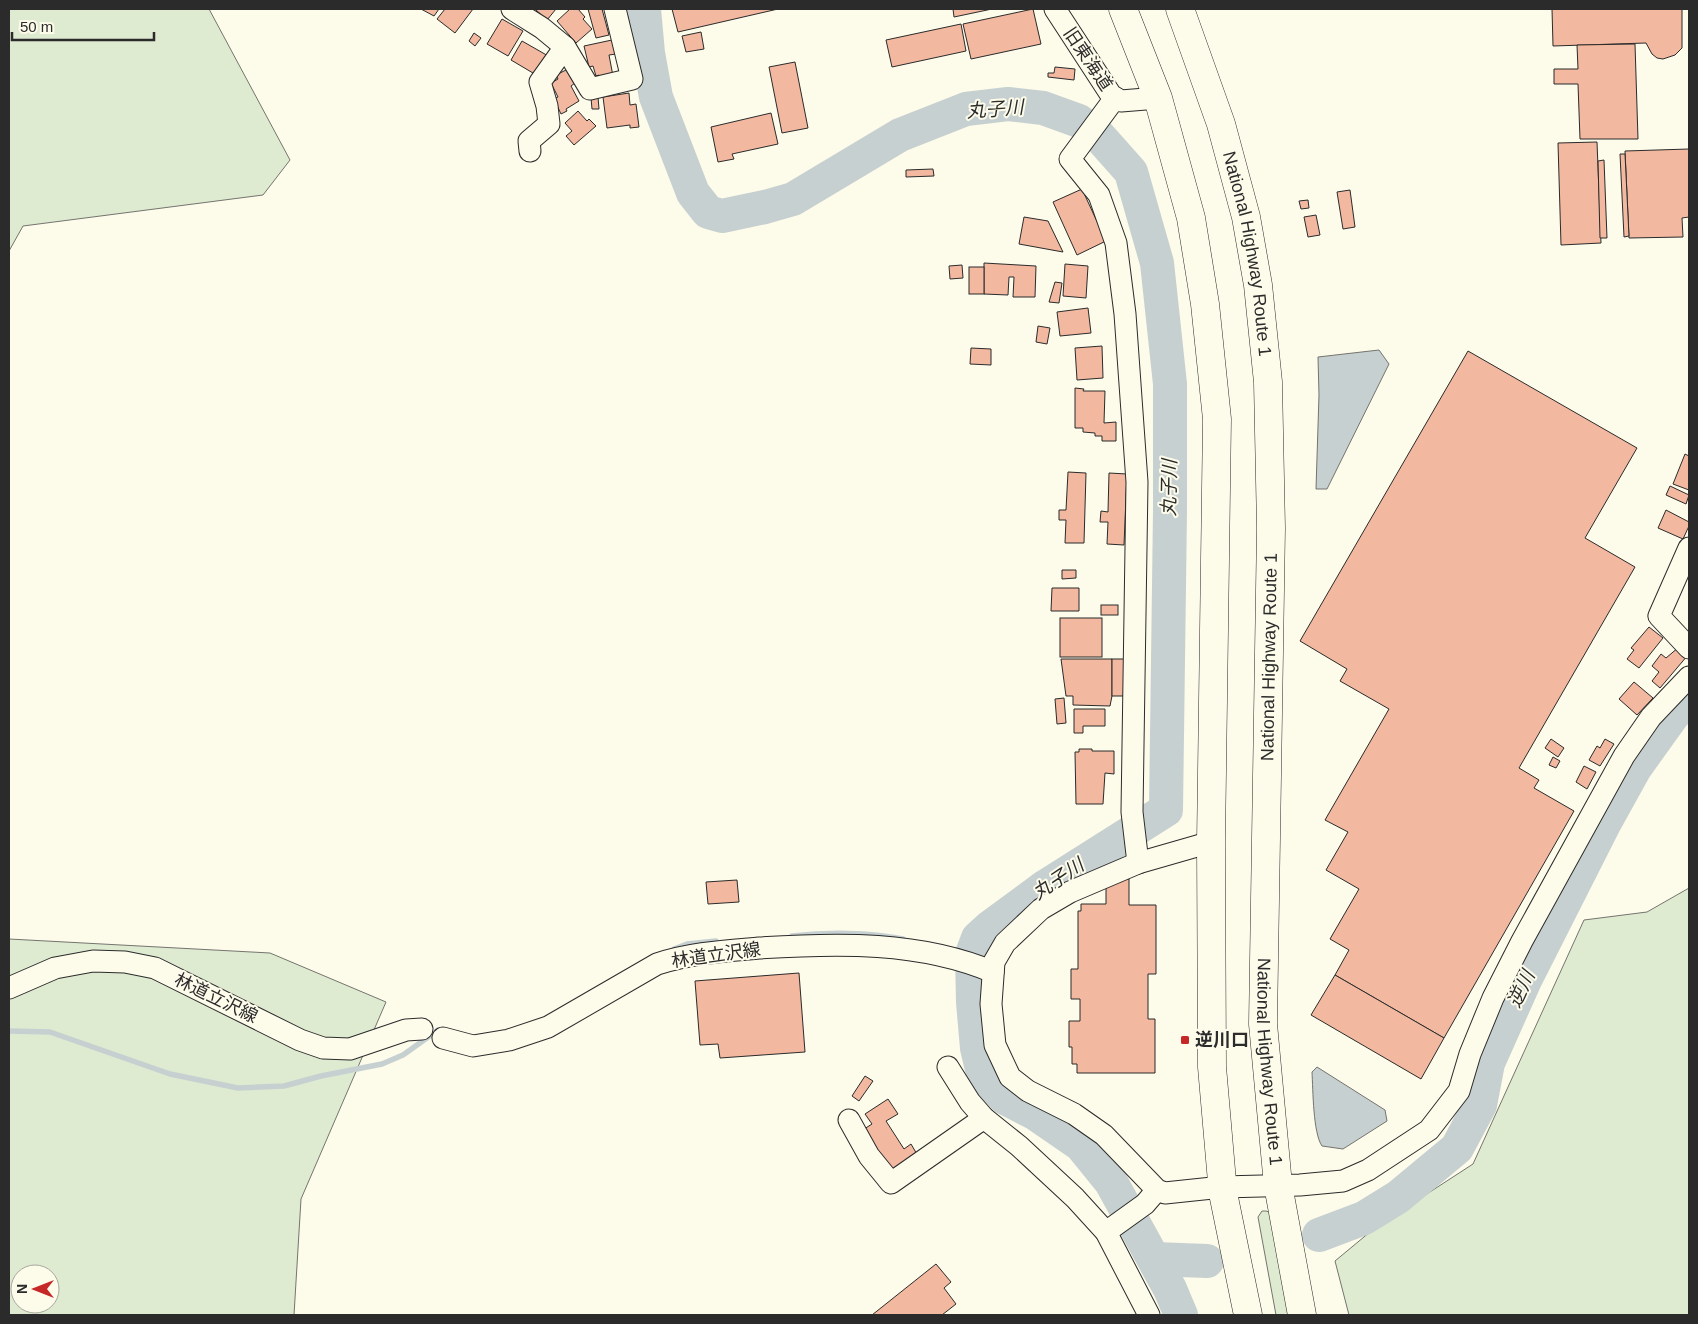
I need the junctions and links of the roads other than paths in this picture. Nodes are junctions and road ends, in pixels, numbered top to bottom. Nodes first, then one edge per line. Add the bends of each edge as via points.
1 (512, 9) edge
2 (615, 9) edge
3 (1055, 9) edge
4 (1123, 9) edge
5 (1180, 9) edge
6 (565, 47) junction
7 (1116, 98) junction
8 (1158, 98) junction
9 (530, 151) dead end
10 (1689, 548) edge
11 (1689, 648) edge
12 (1689, 677) edge
13 (1211, 842) junction
14 (1138, 859) junction
15 (988, 970) junction
16 (9, 988) edge
17 (422, 1029) dead end
18 (443, 1038) dead end
19 (948, 1067) dead end
20 (984, 1118) junction
21 (849, 1120) dead end
22 (1278, 1185) junction
23 (1222, 1187) junction
24 (1151, 1197) junction
25 (1111, 1229) junction
26 (1149, 1315) edge
27 (1248, 1315) edge
28 (1302, 1315) edge

1 - 6 street
2 - 6 street via 632,79 590,88
3 - 7 street, 旧東海道
4 - 8 highway
5 - 22 highway, National Highway Route 1 via 1221,124 1246,217 1258,285 1268,382 1271,528 1263,1024
6 - 9 street via 540,82 549,124 529,141
7 - 8 street, 旧東海道 via 1120,101
7 - 14 street via 1070,158 1099,195 1116,243 1125,314 1137,482 1133,816
8 - 13 highway via 1191,218 1205,304 1217,419
10 - 11 street via 1658,616
12 - 22 street via 1651,717 1624,756 1493,998 1459,1090 1429,1130 1355,1177 1324,1183
13 - 14 street
13 - 23 highway via 1212,1067
14 - 15 street via 1041,909 1005,943
15 - 18 street, 林道立沢線 via 948,957 887,947 817,944 701,954 658,964 548,1027 509,1040 473,1046
15 - 24 street via 995,1045 1010,1077 1104,1135
16 - 17 street, 林道立沢線 via 55,968 93,961 126,962 155,968 300,1040 323,1048 350,1049 406,1030
19 - 20 street
20 - 21 street via 891,1183 869,1156
20 - 25 street
22 - 23 street
22 - 28 highway, National Highway Route 1
23 - 24 street
23 - 27 highway
24 - 25 street
25 - 26 street

